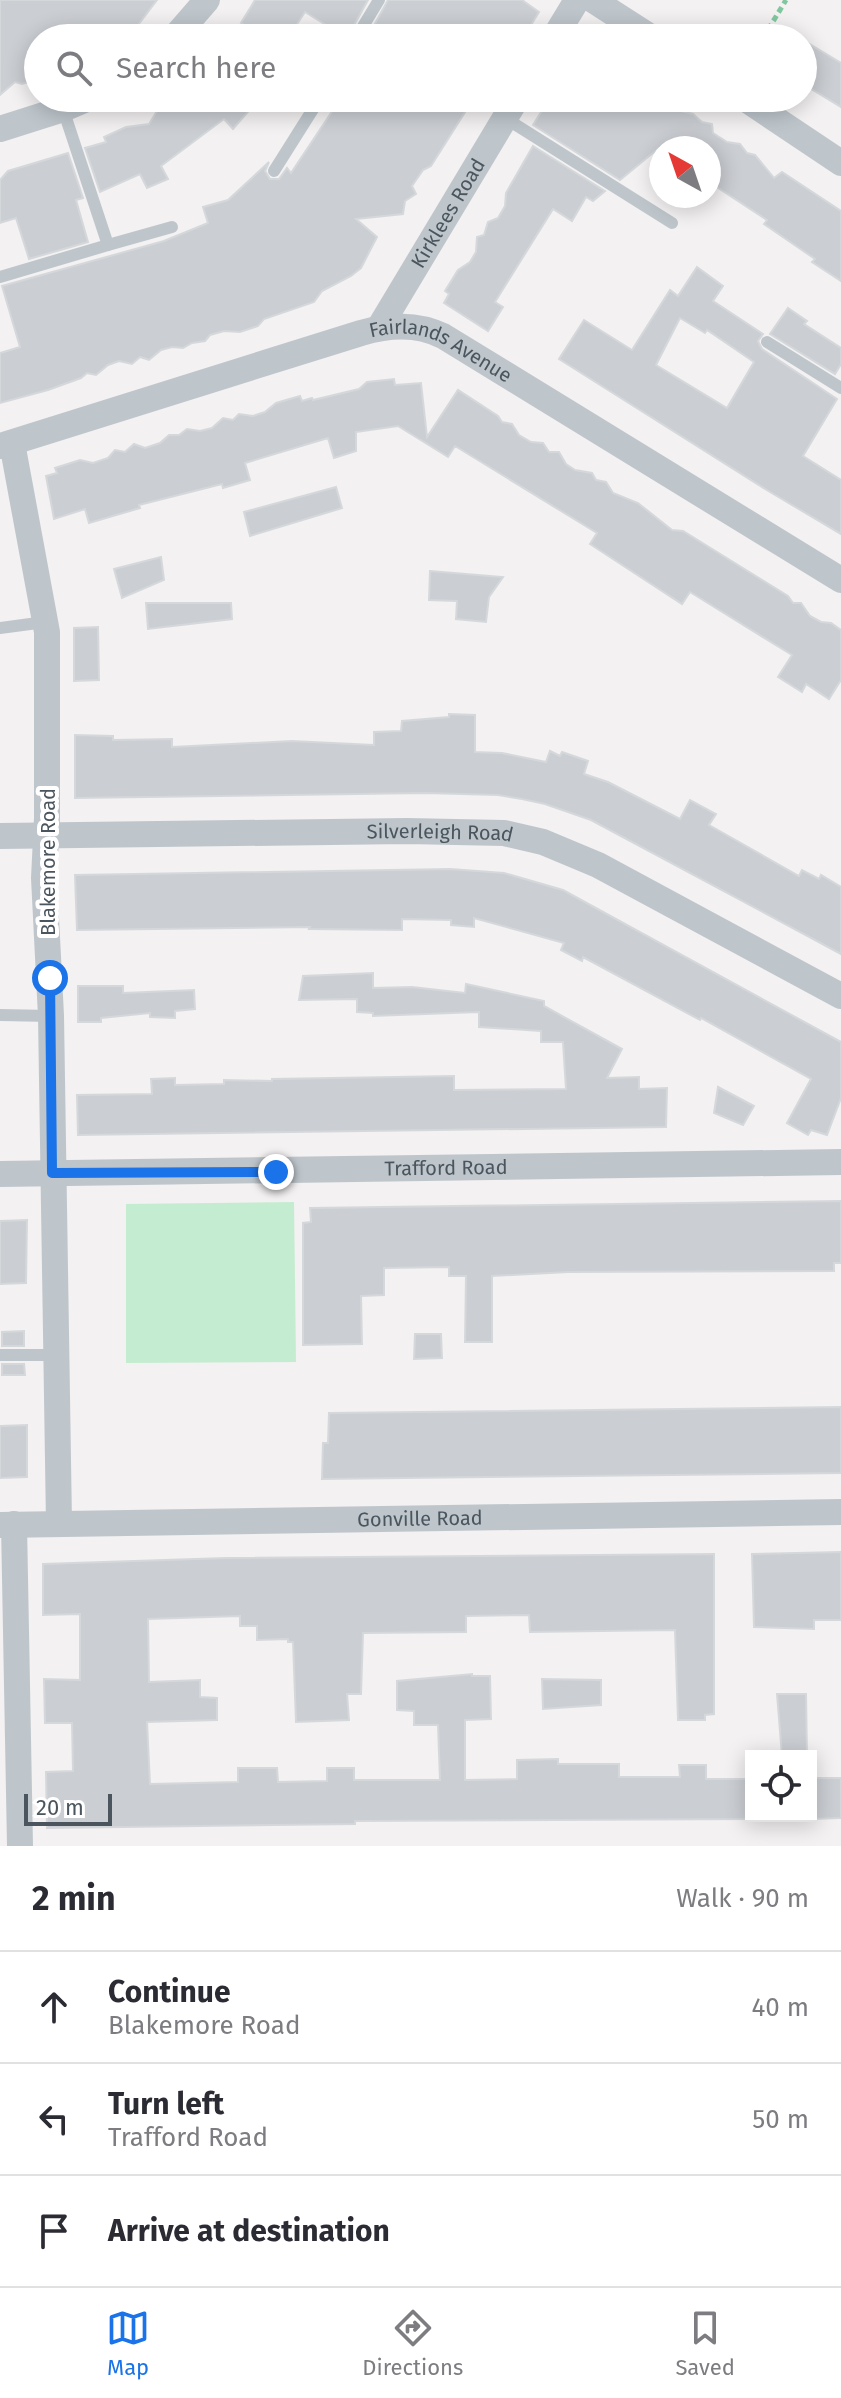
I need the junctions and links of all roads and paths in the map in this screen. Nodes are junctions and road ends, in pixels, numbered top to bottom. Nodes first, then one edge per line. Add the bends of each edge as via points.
1 (207, 0) edge
2 (379, 0) edge
3 (577, 0) edge
4 (593, 0) edge
5 (786, 0) edge
6 (186, 24) edge
7 (364, 24) edge
8 (562, 24) edge
9 (630, 24) edge
10 (771, 24) edge
11 (54, 112) edge
12 (64, 112) edge
13 (311, 112) edge
14 (509, 112) edge
15 (517, 112) edge
16 (765, 112) edge
17 (0, 129) edge
18 (841, 163) edge
19 (274, 171) dead end
20 (672, 223) dead end
21 (172, 227) dead end
22 (108, 245) junction
23 (0, 277) edge
24 (379, 328) junction
25 (767, 342) dead end
26 (841, 388) edge
27 (6, 444) edge
28 (841, 580) edge
29 (45, 622) junction
30 (0, 628) edge
31 (0, 836) edge
32 (45, 836) junction
33 (841, 996) edge
34 (0, 1015) edge
35 (51, 1016) junction
36 (841, 1162) edge
37 (52, 1173) junction
38 (0, 1174) edge
39 (0, 1355) edge
40 (56, 1355) junction
41 (841, 1512) edge
42 (59, 1523) junction
43 (7, 1524) edge
44 (9, 1705) edge
45 (20, 1846) edge

1 - 6 street
2 - 7 lane
3 - 8 street
4 - 9 street
5 - 10 path
11 - 17 street
12 - 22 lane
13 - 19 lane
14 - 24 street, Kirklees Road
15 - 20 lane
16 - 18 street
21 - 22 lane
22 - 23 lane
24 - 27 street, Fairlands Avenue
24 - 28 street, Fairlands Avenue via 415,327 443,336
25 - 26 lane
27 - 29 street, Blakemore Road
29 - 30 lane
29 - 32 street, Blakemore Road
31 - 32 street, Silverleigh Road
32 - 33 street, Silverleigh Road via 504,833 543,842 598,865
32 - 35 street, Blakemore Road
34 - 35 lane
35 - 37 street, Blakemore Road
36 - 37 street, Trafford Road
37 - 38 street, Trafford Road
37 - 40 street, Blakemore Road
39 - 40 lane
40 - 42 street, Blakemore Road
41 - 42 street, Gonville Road
42 - 43 street, Gonville Road
43 - 44 street
44 - 45 street

